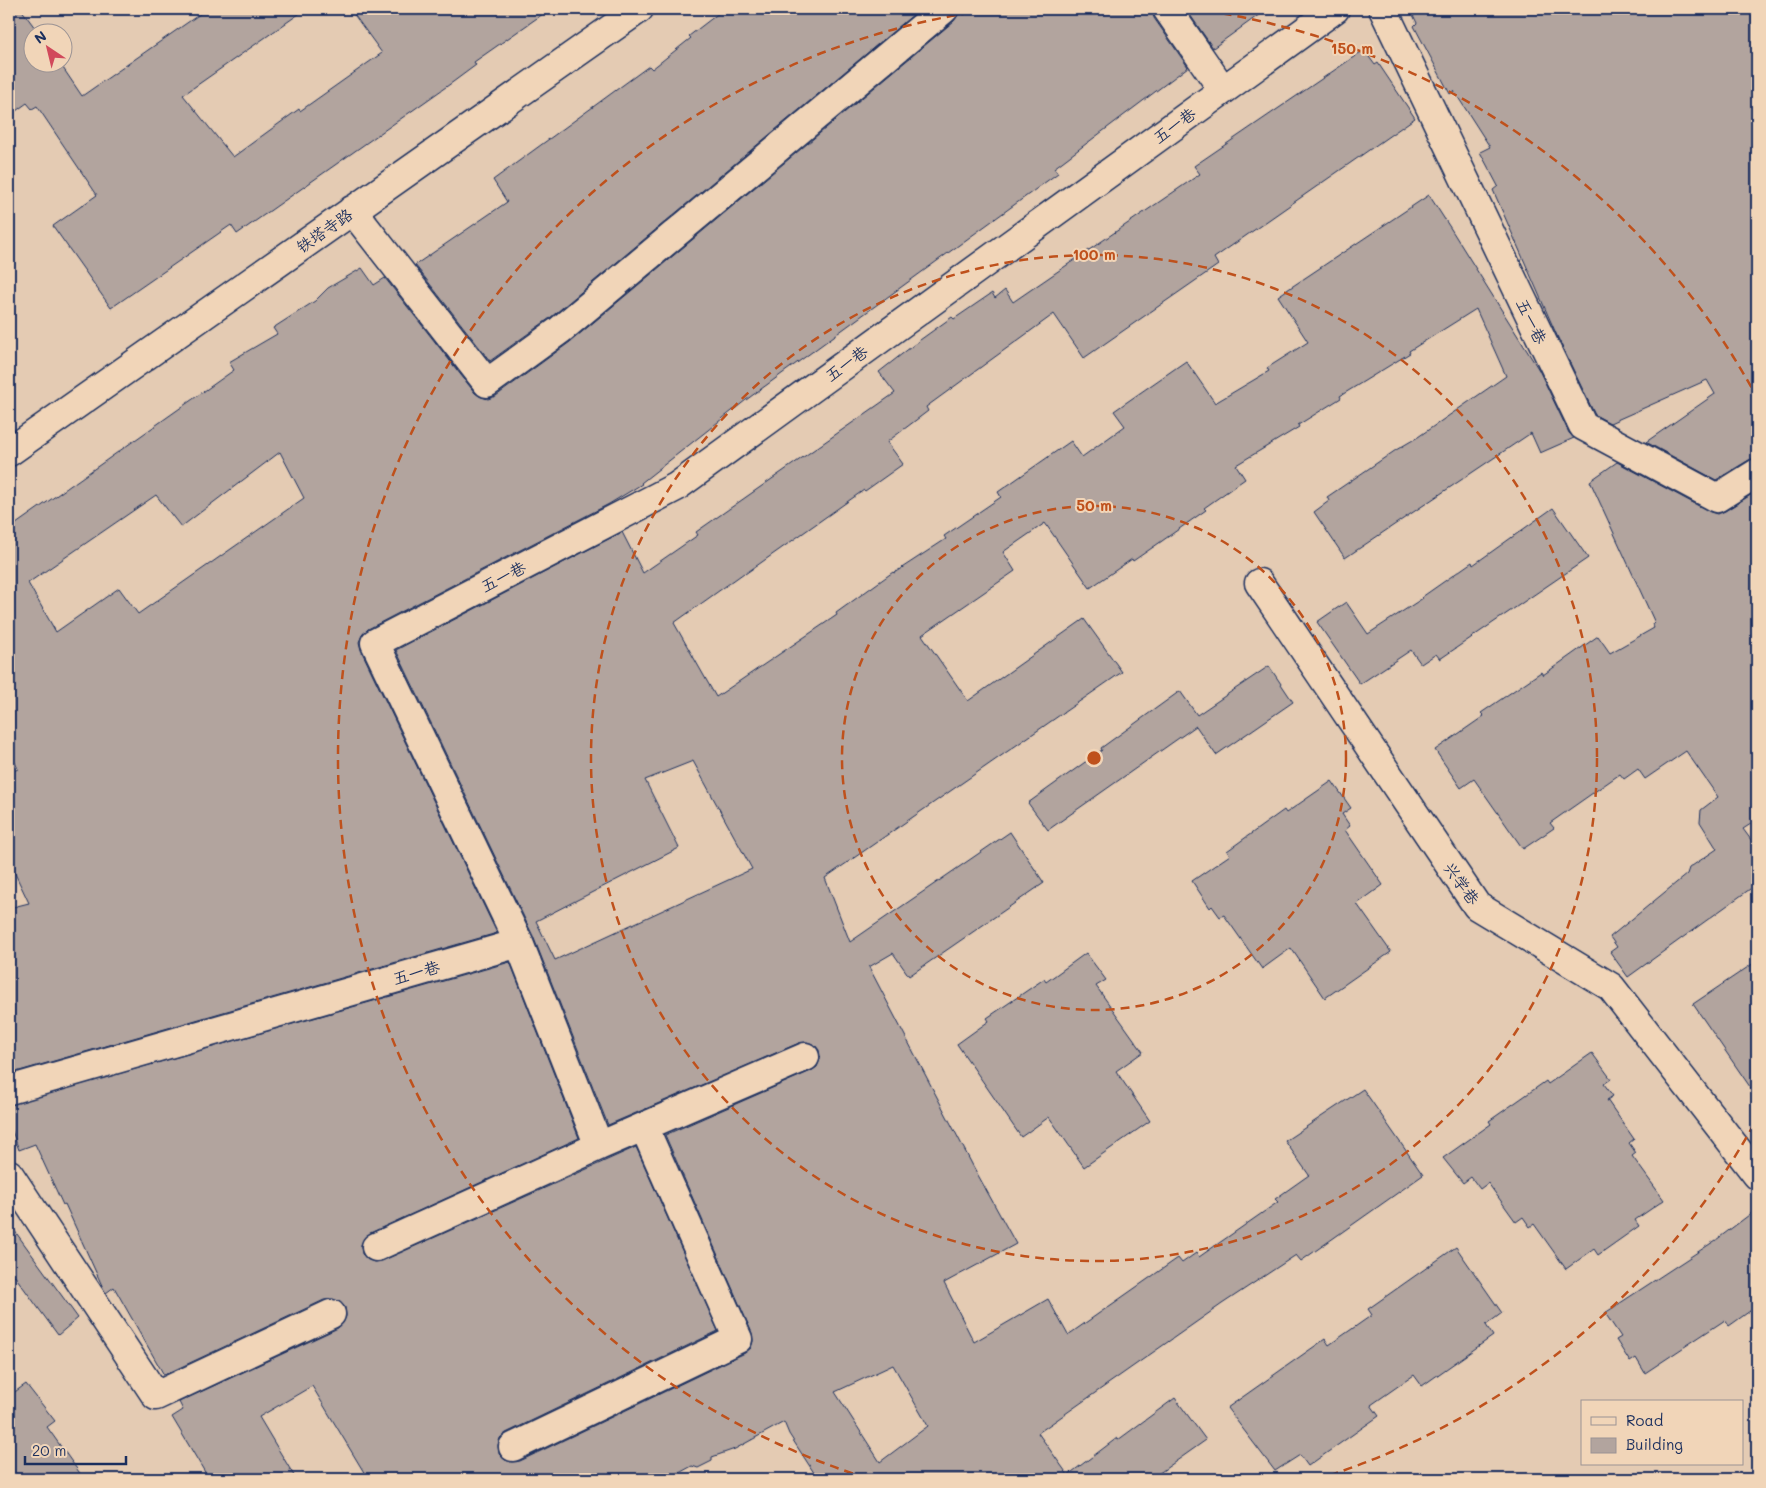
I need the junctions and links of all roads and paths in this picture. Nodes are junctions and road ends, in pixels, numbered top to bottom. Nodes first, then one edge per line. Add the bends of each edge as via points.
1 (639, 9) edge
2 (944, 9) edge
3 (1167, 9) edge
4 (1335, 9) edge
5 (1383, 9) edge
6 (1224, 90) junction
7 (352, 210) junction
8 (9, 452) edge
9 (1757, 472) edge
10 (1260, 583) dead end
11 (519, 942) junction
12 (805, 1057) dead end
13 (9, 1090) edge
14 (644, 1127) junction
15 (599, 1146) junction
16 (9, 1174) edge
17 (1757, 1175) edge
18 (376, 1247) dead end
19 (331, 1314) dead end
20 (513, 1446) dead end

1 - 7 street, 铁塔寺路
2 - 7 street via 560,330 487,383
3 - 6 street
4 - 6 street, 五一巷
5 - 9 street, 五一巷 via 1583,426 1717,498
6 - 11 street, 五一巷 via 676,487 375,643
7 - 8 street, 铁塔寺路
10 - 17 street, 兴学巷 via 1477,906 1611,987
11 - 13 street, 五一巷
11 - 15 street
12 - 14 street
14 - 15 street
14 - 20 street via 738,1339
15 - 18 street
16 - 19 street via 156,1396

